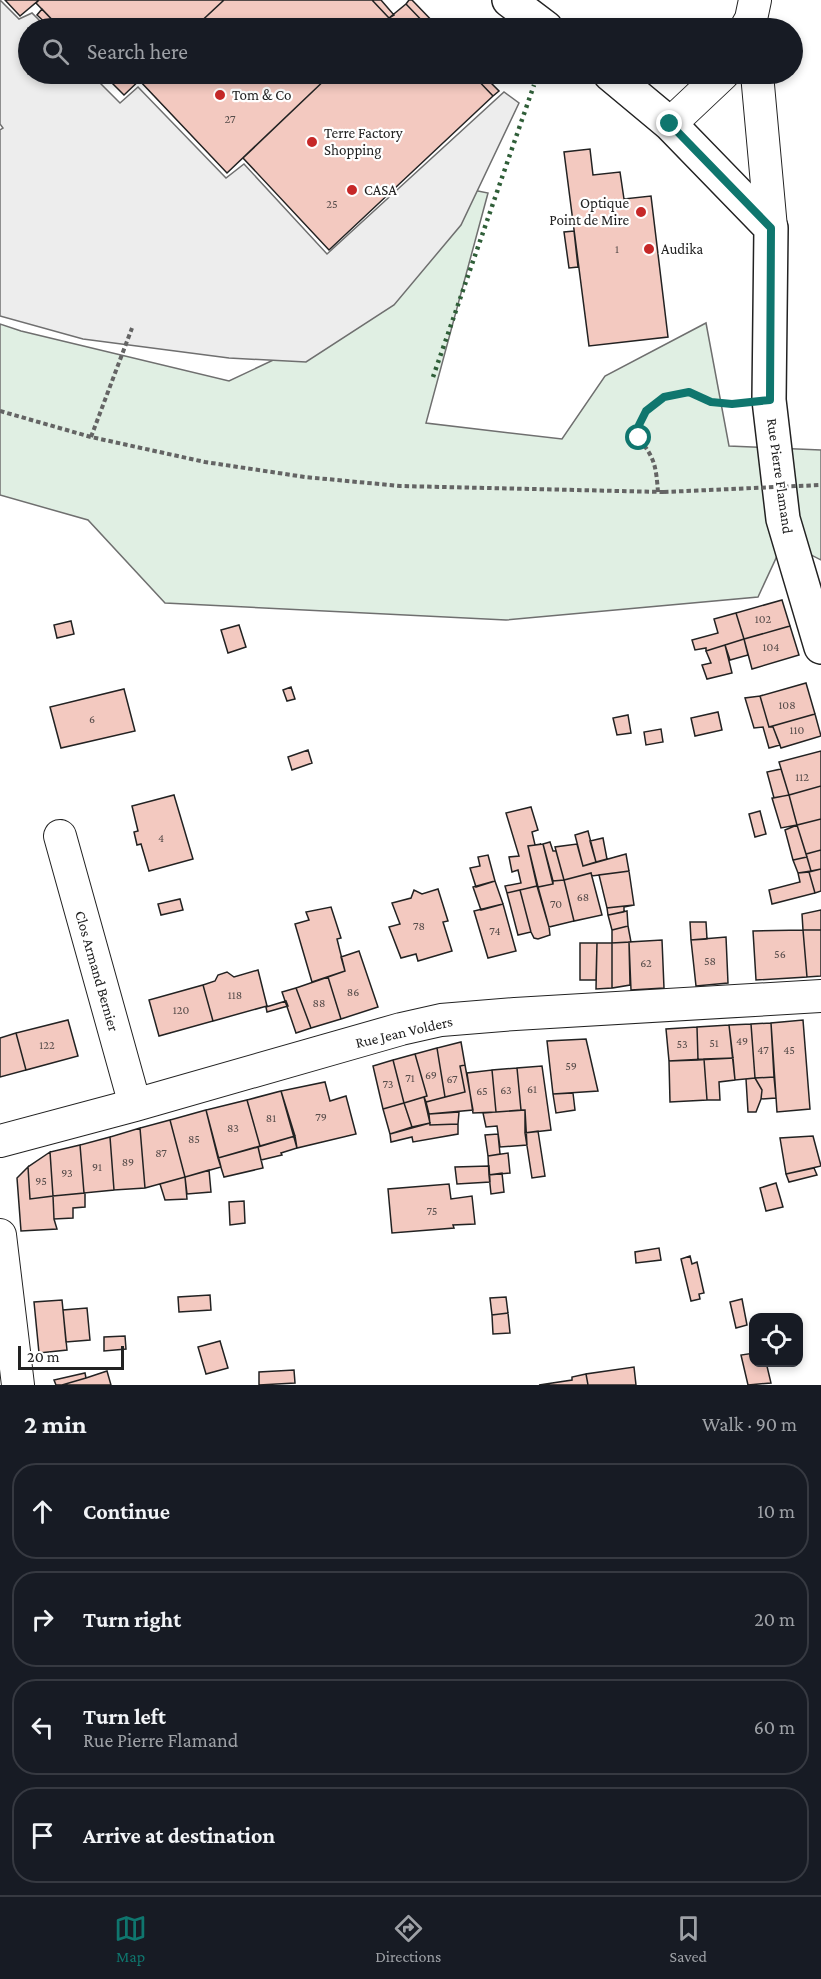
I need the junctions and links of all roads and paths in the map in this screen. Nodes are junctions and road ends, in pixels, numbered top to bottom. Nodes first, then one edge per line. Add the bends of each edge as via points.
1 (510, 0) edge
2 (533, 18) edge
3 (622, 84) edge
4 (712, 84) edge
5 (758, 84) edge
6 (670, 124) junction
7 (771, 228) junction
8 (132, 328) dead end
9 (770, 400) junction
10 (0, 411) edge
11 (91, 437) junction
12 (821, 485) edge
13 (658, 492) junction
14 (821, 647) edge
15 (60, 836) dead end
16 (821, 996) edge
17 (135, 1105) junction
18 (0, 1141) edge
19 (0, 1235) edge
20 (18, 1385) edge

1 - 2 main road
3 - 6 main road
4 - 6 street
5 - 7 street, Rue Pierre Flamand
6 - 7 main road
7 - 9 main road, Rue Pierre Flamand
8 - 11 path
9 - 13 path via 711,402 689,392 664,397 646,411 639,425 639,438 656,466
9 - 14 main road, Rue Pierre Flamand via 783,519
10 - 11 path
11 - 13 path via 205,462 305,477 400,486
12 - 13 path, bridge
15 - 17 street, Clos Armand Bernier
16 - 17 street, Rue Jean Volders via 441,1020
17 - 18 street, Rue Jean Volders
19 - 20 street

